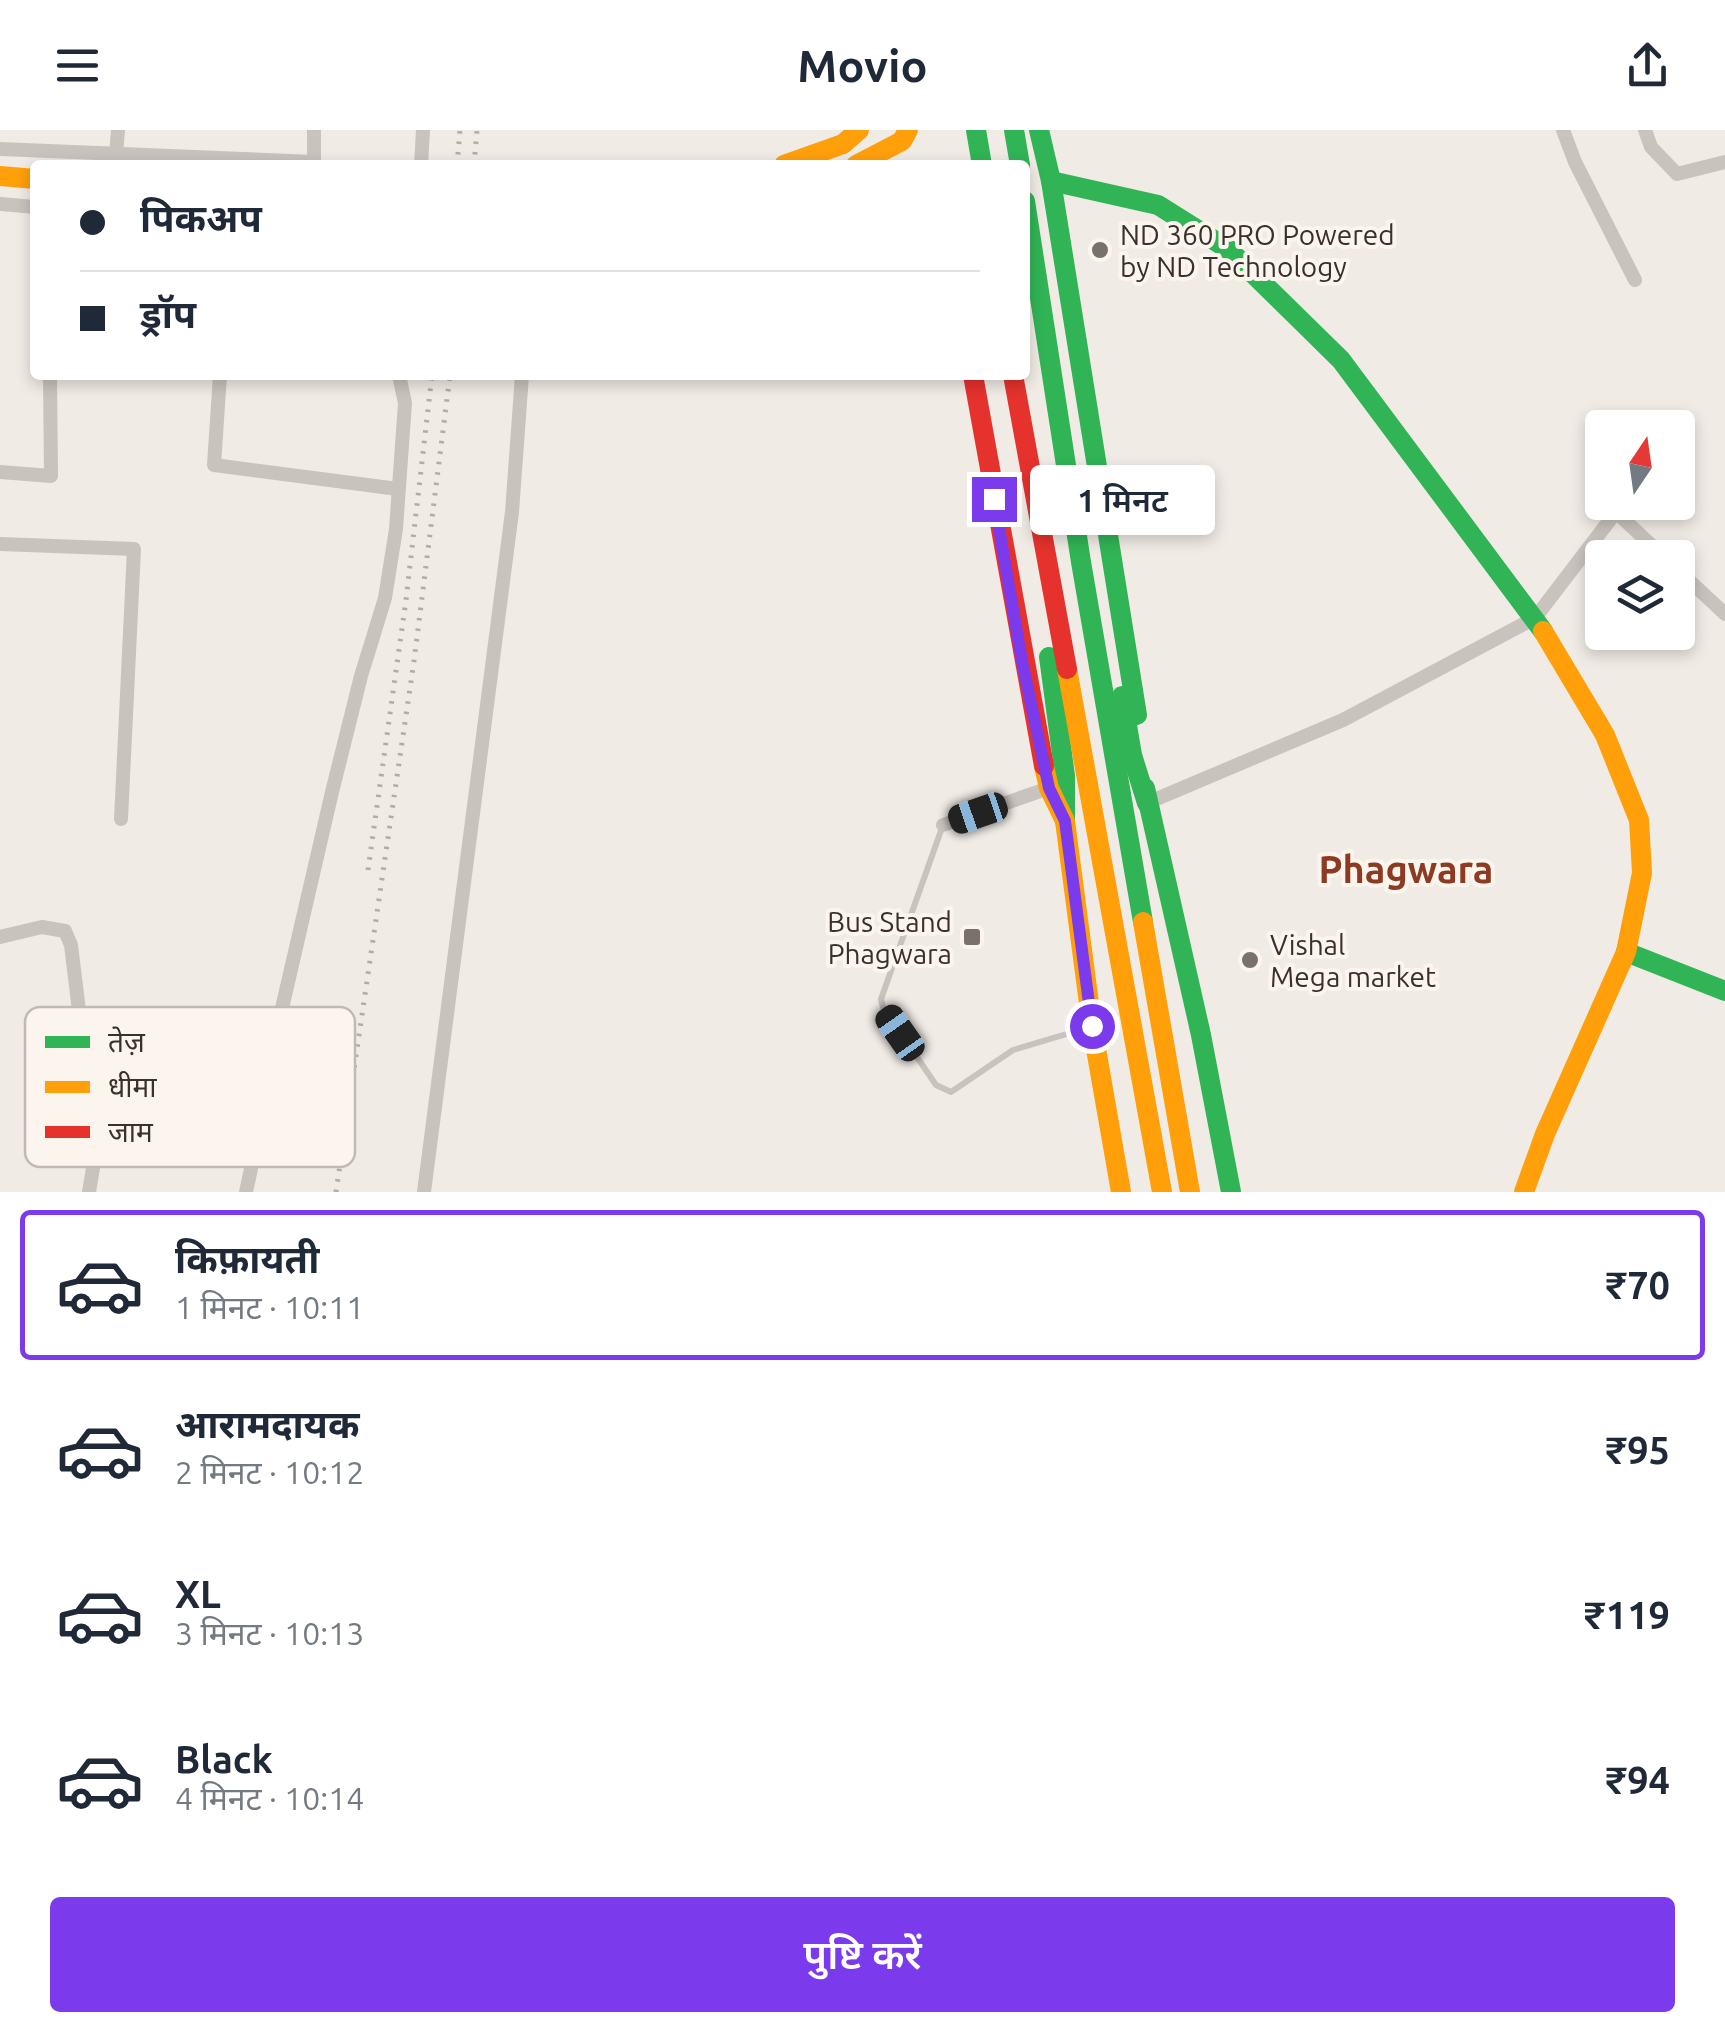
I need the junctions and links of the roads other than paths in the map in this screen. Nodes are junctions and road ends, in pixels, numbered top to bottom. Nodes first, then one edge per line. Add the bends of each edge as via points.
1 (118, 130) edge
2 (314, 130) edge
3 (424, 130) edge
4 (859, 130) edge
5 (908, 130) edge
6 (976, 130) edge
7 (1014, 130) edge
8 (1039, 130) edge
9 (1563, 130) edge
10 (1645, 130) edge
11 (0, 149) edge
12 (116, 156) junction
13 (248, 160) edge
14 (314, 160) edge
15 (421, 160) edge
16 (791, 160) edge
17 (866, 160) edge
18 (981, 160) edge
19 (1019, 160) edge
20 (1725, 162) edge
21 (0, 176) edge
22 (30, 178) edge
23 (1050, 181) junction
24 (0, 204) edge
25 (30, 206) edge
26 (1030, 234) edge
27 (1636, 280) dead end
28 (1048, 354) junction
29 (50, 380) edge
30 (220, 380) edge
31 (400, 380) edge
32 (522, 380) edge
33 (974, 380) edge
34 (1012, 380) edge
35 (1013, 380) edge
36 (0, 472) edge
37 (398, 488) junction
38 (1595, 540) edge
39 (1646, 540) edge
40 (0, 544) edge
41 (1585, 553) edge
42 (1695, 586) edge
43 (1725, 614) edge
44 (1535, 618) junction
45 (1049, 788) junction
46 (1146, 803) junction
47 (121, 819) dead end
48 (1065, 821) junction
49 (942, 825) joint
50 (0, 938) edge
51 (1626, 952) junction
52 (1725, 991) edge
53 (79, 1007) edge
54 (282, 1007) edge
55 (1092, 1026) junction
56 (93, 1167) edge
57 (251, 1167) edge
58 (89, 1192) edge
59 (246, 1192) edge
60 (424, 1192) edge
61 (1121, 1192) edge
62 (1162, 1192) edge
63 (1190, 1192) edge
64 (1231, 1192) edge
65 (1524, 1192) edge

1 - 12 street
2 - 14 street
3 - 15 street
4 - 16 main road via 843,144
5 - 17 main road via 902,141
6 - 18 main road
7 - 19 main road
8 - 23 main road
9 - 27 street
10 - 20 street via 1651,148 1677,174
11 - 12 street
12 - 13 street
21 - 22 main road
23 - 44 main road via 1158,205 1228,249 1341,360
23 - 46 main road
24 - 25 street
26 - 28 main road
28 - 46 main road via 1083,478
28 - 63 main road
29 - 36 street via 52,476
30 - 37 street via 214,465
31 - 37 street via 405,404
32 - 60 street via 512,512
33 - 45 main road
34 - 48 main road via 1015,443 1065,776
35 - 62 main road
37 - 54 street via 385,598
38 - 39 street via 1616,512
40 - 47 street via 134,550
41 - 44 street
42 - 43 street
44 - 46 street via 1343,720
44 - 51 main road via 1605,735 1639,820 1642,873
45 - 48 main road
45 - 49 street
46 - 64 main road
48 - 55 main road
49 - 55 lane via 881,999 936,1085 952,1092 1012,1050
50 - 53 street via 42,927 65,931
51 - 52 main road
51 - 65 main road
55 - 61 main road
56 - 58 street
57 - 59 street

